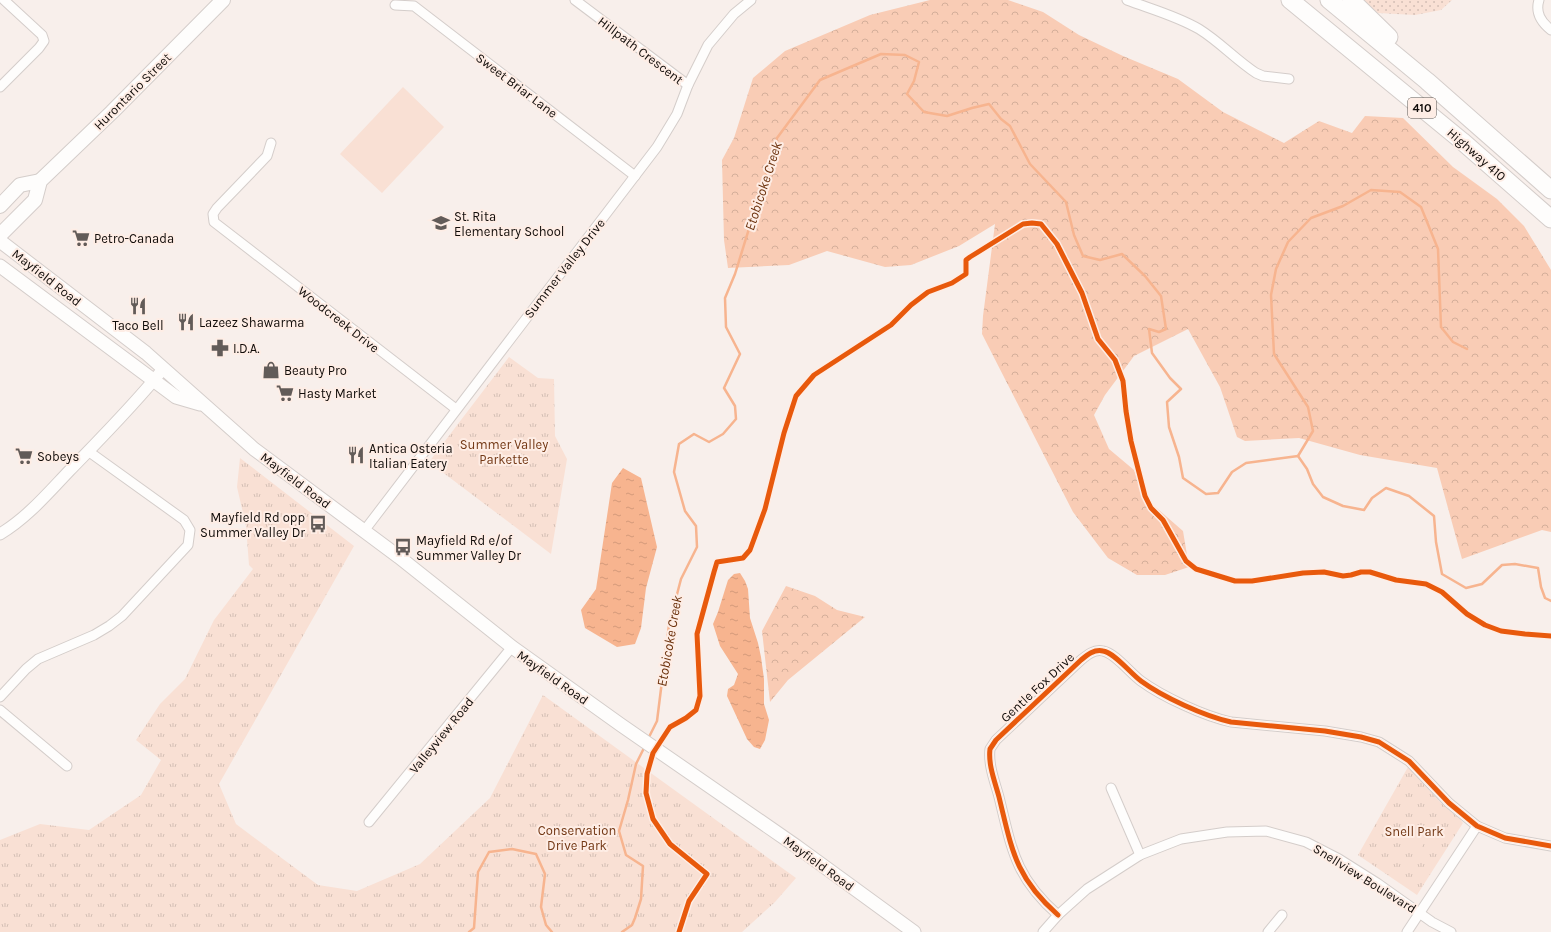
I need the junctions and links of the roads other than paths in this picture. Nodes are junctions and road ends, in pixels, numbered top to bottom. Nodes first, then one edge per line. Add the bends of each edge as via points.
1 (4, 0) edge
2 (223, 0) edge
3 (575, 0) edge
4 (751, 0) edge
5 (1127, 0) edge
6 (1290, 0) edge
7 (1329, 0) edge
8 (1351, 0) edge
9 (1539, 0) edge
10 (395, 5) dead end
11 (1551, 30) edge
12 (1289, 79) dead end
13 (1427, 81) junction
14 (688, 85) junction
15 (0, 87) edge
16 (271, 143) dead end
17 (635, 176) junction
18 (40, 181) junction
19 (1551, 190) edge
20 (0, 206) edge
21 (1551, 219) edge
22 (0, 235) edge
23 (0, 241) edge
24 (0, 266) edge
25 (163, 369) junction
26 (154, 381) junction
27 (205, 405) junction
28 (456, 409) junction
29 (88, 452) junction
30 (364, 531) junction
31 (0, 534) edge
32 (512, 647) junction
33 (0, 697) edge
34 (0, 710) edge
35 (67, 766) dead end
36 (1111, 788) dead end
37 (369, 822) dead end
38 (1477, 826) junction
39 (1551, 846) edge
40 (1140, 855) junction
41 (1420, 912) junction
42 (1058, 915) junction
43 (1282, 915) dead end
44 (914, 932) edge
45 (1043, 932) edge
46 (1268, 932) edge
47 (1407, 932) edge
48 (1451, 932) edge

1 - 15 street via 42,35 44,41
2 - 18 main road, Hurontario Street
3 - 14 street, Hillpath Crescent
4 - 14 street, Summer Valley Drive via 734,14 708,45
5 - 12 street via 1199,29 1256,73
6 - 21 highway, Highway 410 / 410 via 1462,141
7 - 13 highway, Highway 410 / 410
8 - 13 highway via 1408,56
9 - 11 street via 1538,15
10 - 17 street, Sweet Briar Lane via 414,6
13 - 19 highway, Highway 410 / 410
14 - 17 street, Summer Valley Drive via 668,132
16 - 28 street, Woodcreek Drive via 268,156 217,208 213,214 214,222
17 - 28 street, Summer Valley Drive
18 - 20 main road via 20,185
18 - 22 main road, Hurontario Street via 34,200
23 - 25 main road, Mayfield Road via 146,353
24 - 26 main road, Mayfield Road
25 - 26 street
25 - 27 main road, Mayfield Road
26 - 27 main road, Mayfield Road via 176,397
26 - 29 street
27 - 30 main road, Mayfield Road via 254,449
28 - 30 street, Summer Valley Drive
29 - 31 street via 38,503
29 - 33 street via 184,520 190,530 188,545 122,616 94,635 38,659
30 - 32 main road, Mayfield Road
32 - 37 street, Valleyview Road
32 - 44 main road, Mayfield Road
34 - 35 street
36 - 40 street
38 - 39 street, Gentle Fox Drive via 1506,838
38 - 41 street
38 - 42 street, Gentle Fox Drive via 1449,803 1409,761 1379,742 1339,733 1231,722 1215,718 1161,693 1141,681 1108,652 1097,650 1081,660 996,740 990,749 991,769 1013,855 1029,885
40 - 41 street, Snellview Boulevard via 1181,839 1227,832 1266,831 1306,842 1371,879
40 - 42 street, Snellview Boulevard via 1087,889
41 - 47 street
41 - 48 street, Snellview Boulevard
42 - 45 street, Snellview Boulevard
43 - 46 street

